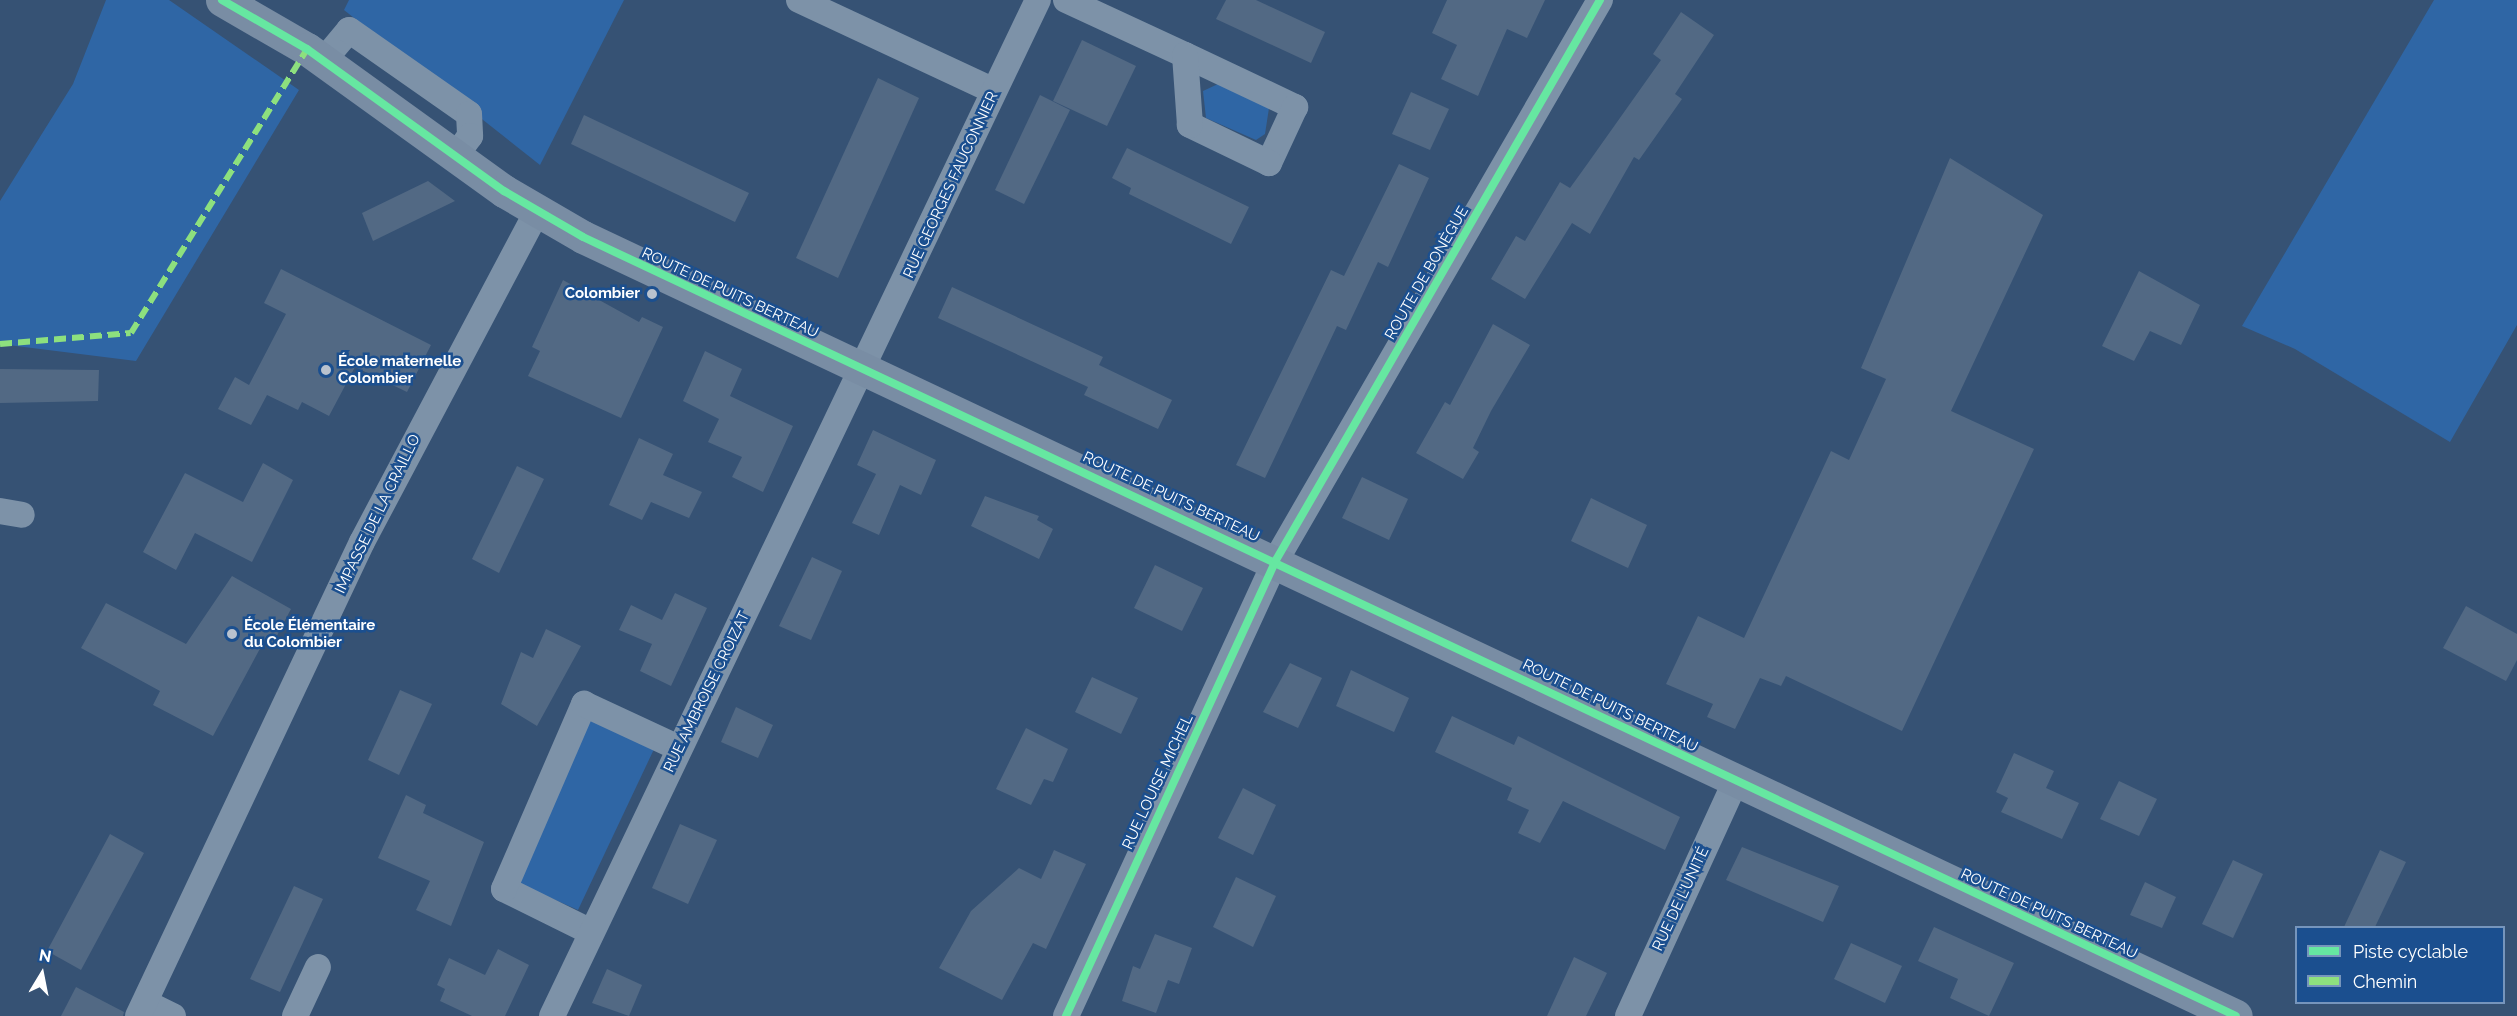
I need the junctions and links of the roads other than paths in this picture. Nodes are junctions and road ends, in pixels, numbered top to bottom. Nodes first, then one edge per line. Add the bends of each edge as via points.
1 (222, 0) edge
2 (799, 0) edge
3 (1038, 0) edge
4 (1066, 0) edge
5 (1600, 0) edge
6 (1185, 56) junction
7 (994, 91) junction
8 (536, 213) junction
9 (865, 370) junction
10 (1276, 560) junction
11 (679, 748) junction
12 (1735, 782) junction
13 (591, 932) junction
14 (318, 967) dead end
15 (142, 1010) edge
16 (173, 1016) edge
17 (295, 1016) edge
18 (552, 1016) edge
19 (1065, 1016) edge
20 (1628, 1016) edge
21 (2236, 1016) edge

1 - 8 street, ROUTE DE PUITS BERTEAU via 324,60
2 - 7 street
3 - 7 street, RUE GEORGES FAUCONNIER
4 - 6 street
5 - 10 street, ROUTE DE BONÈGUE
6 - 6 street via 1295,107 1269,163 1190,125
7 - 9 street, RUE GEORGES FAUCONNIER
8 - 9 street, ROUTE DE PUITS BERTEAU
8 - 15 street, IMPASSE DE LA CRAILLO via 362,542
9 - 10 street, ROUTE DE PUITS BERTEAU
9 - 11 street, RUE AMBROISE CROIZAT
10 - 12 street, ROUTE DE PUITS BERTEAU
10 - 19 street, RUE LOUISE MICHEL
11 - 13 street, RUE AMBROISE CROIZAT
11 - 13 street via 584,704 504,889
12 - 20 street, RUE DE L'UNITÉ
12 - 21 street, ROUTE DE PUITS BERTEAU
13 - 18 street, RUE AMBROISE CROIZAT
14 - 17 street
15 - 16 street

